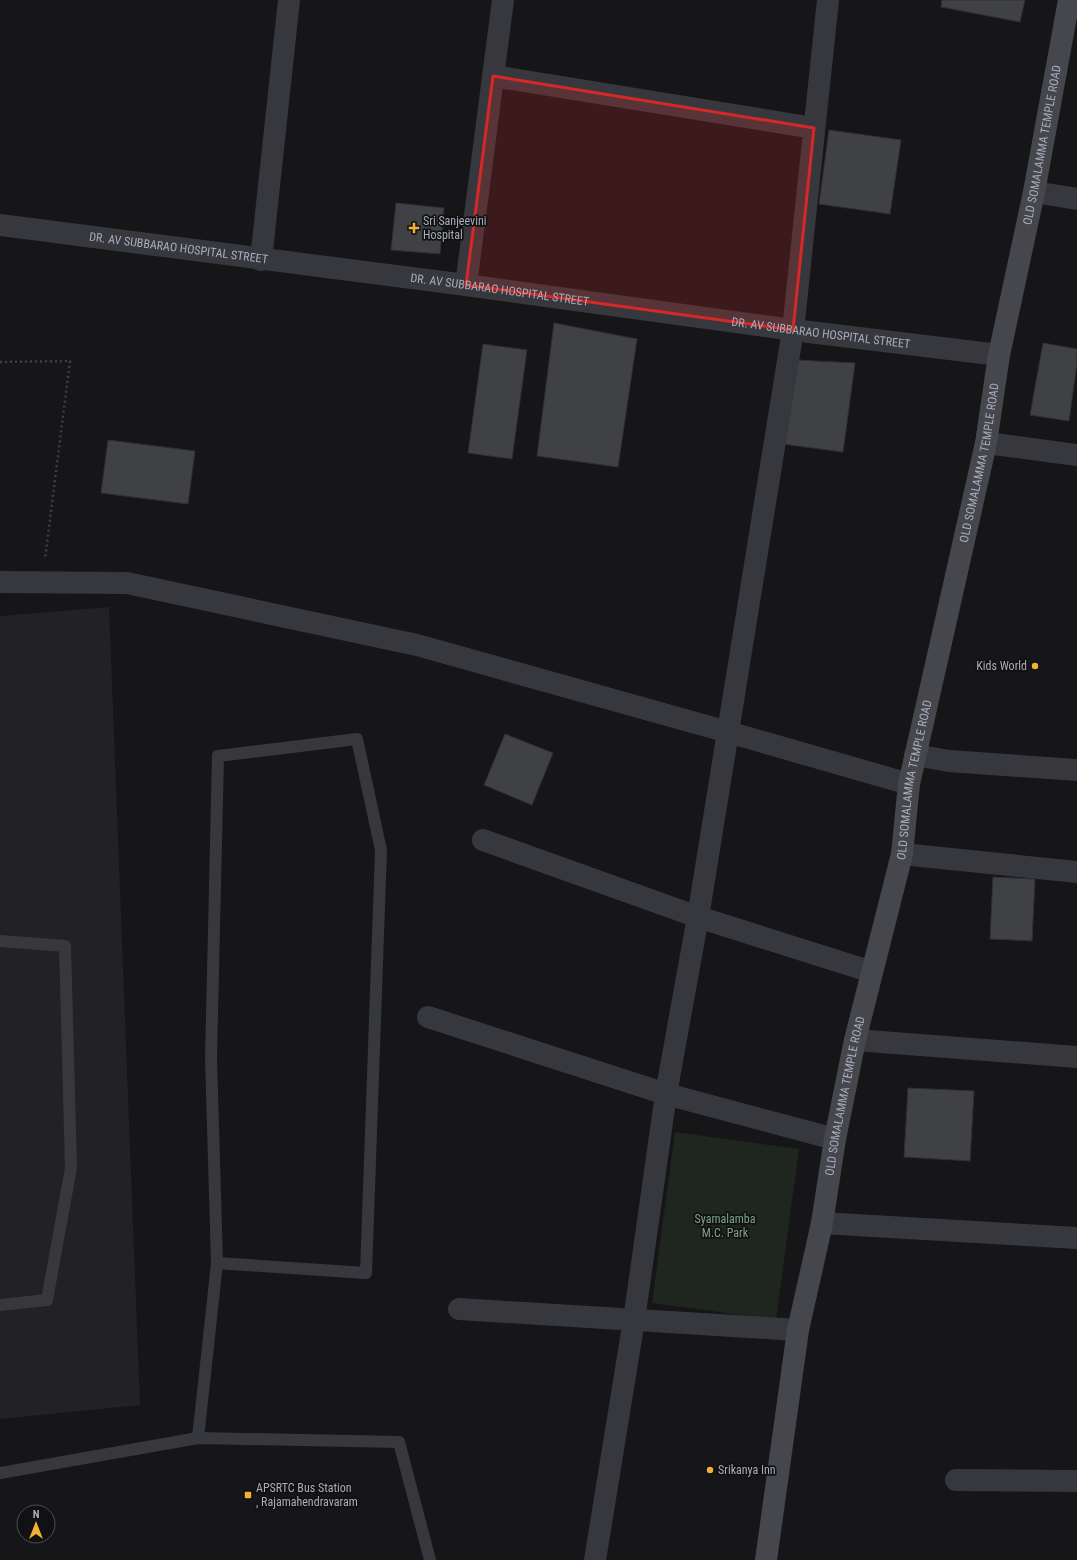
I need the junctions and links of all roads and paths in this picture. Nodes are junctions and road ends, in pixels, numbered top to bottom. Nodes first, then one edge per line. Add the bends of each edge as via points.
1 (289, 0) edge
2 (503, 0) edge
3 (828, 0) edge
4 (1069, 0) edge
5 (493, 76) junction
6 (814, 128) junction
7 (1034, 192) junction
8 (1077, 199) edge
9 (0, 225) edge
10 (261, 260) junction
11 (466, 285) junction
12 (793, 330) junction
13 (1000, 356) junction
14 (0, 362) edge
15 (986, 443) junction
16 (1077, 455) edge
17 (0, 582) edge
18 (42, 583) junction
19 (728, 732) junction
20 (915, 755) junction
21 (1077, 770) edge
22 (909, 784) junction
23 (483, 840) dead end
24 (902, 854) junction
25 (1077, 872) edge
26 (698, 917) junction
27 (0, 941) edge
28 (872, 972) junction
29 (428, 1017) dead end
30 (855, 1040) junction
31 (1077, 1057) edge
32 (666, 1094) junction
33 (834, 1139) junction
34 (822, 1223) junction
35 (1077, 1238) edge
36 (217, 1263) junction
37 (0, 1305) edge
38 (459, 1309) dead end
39 (634, 1320) junction
40 (798, 1330) junction
41 (198, 1438) junction
42 (0, 1473) edge
43 (956, 1480) dead end
44 (1077, 1481) edge
45 (430, 1560) edge
46 (595, 1560) edge
47 (766, 1560) edge

1 - 10 street
2 - 5 street
3 - 6 street
4 - 7 street, OLD SOMALAMMA TEMPLE ROAD
5 - 6 street
5 - 11 street
6 - 12 street
7 - 8 street
7 - 13 street, OLD SOMALAMMA TEMPLE ROAD
9 - 10 street, DR. AV SUBBARAO HOSPITAL STREET
10 - 11 street, DR. AV SUBBARAO HOSPITAL STREET
11 - 12 street, DR. AV SUBBARAO HOSPITAL STREET
12 - 13 street, DR. AV SUBBARAO HOSPITAL STREET
12 - 19 street
13 - 15 street, OLD SOMALAMMA TEMPLE ROAD
14 - 18 path via 70,361
15 - 16 street
15 - 20 street, OLD SOMALAMMA TEMPLE ROAD
17 - 18 street
18 - 19 street via 127,583 402,642
19 - 22 street
19 - 26 street
20 - 21 street via 949,761
20 - 22 street, OLD SOMALAMMA TEMPLE ROAD
22 - 24 street, OLD SOMALAMMA TEMPLE ROAD
23 - 26 street
24 - 25 street
24 - 28 street, OLD SOMALAMMA TEMPLE ROAD
26 - 28 street
26 - 32 street
27 - 37 lane via 65,946 71,1168 47,1300
28 - 30 street, OLD SOMALAMMA TEMPLE ROAD
29 - 32 street
30 - 31 street
30 - 33 street, OLD SOMALAMMA TEMPLE ROAD
32 - 33 street
32 - 39 street
33 - 34 street, OLD SOMALAMMA TEMPLE ROAD
34 - 35 street
34 - 40 street, OLD SOMALAMMA TEMPLE ROAD
36 - 36 lane via 211,1058 218,756 357,739 381,850 366,1273
36 - 41 lane
38 - 39 street
39 - 40 street
39 - 46 street
40 - 47 street, OLD SOMALAMMA TEMPLE ROAD
41 - 42 lane
41 - 45 lane via 399,1442
43 - 44 street

